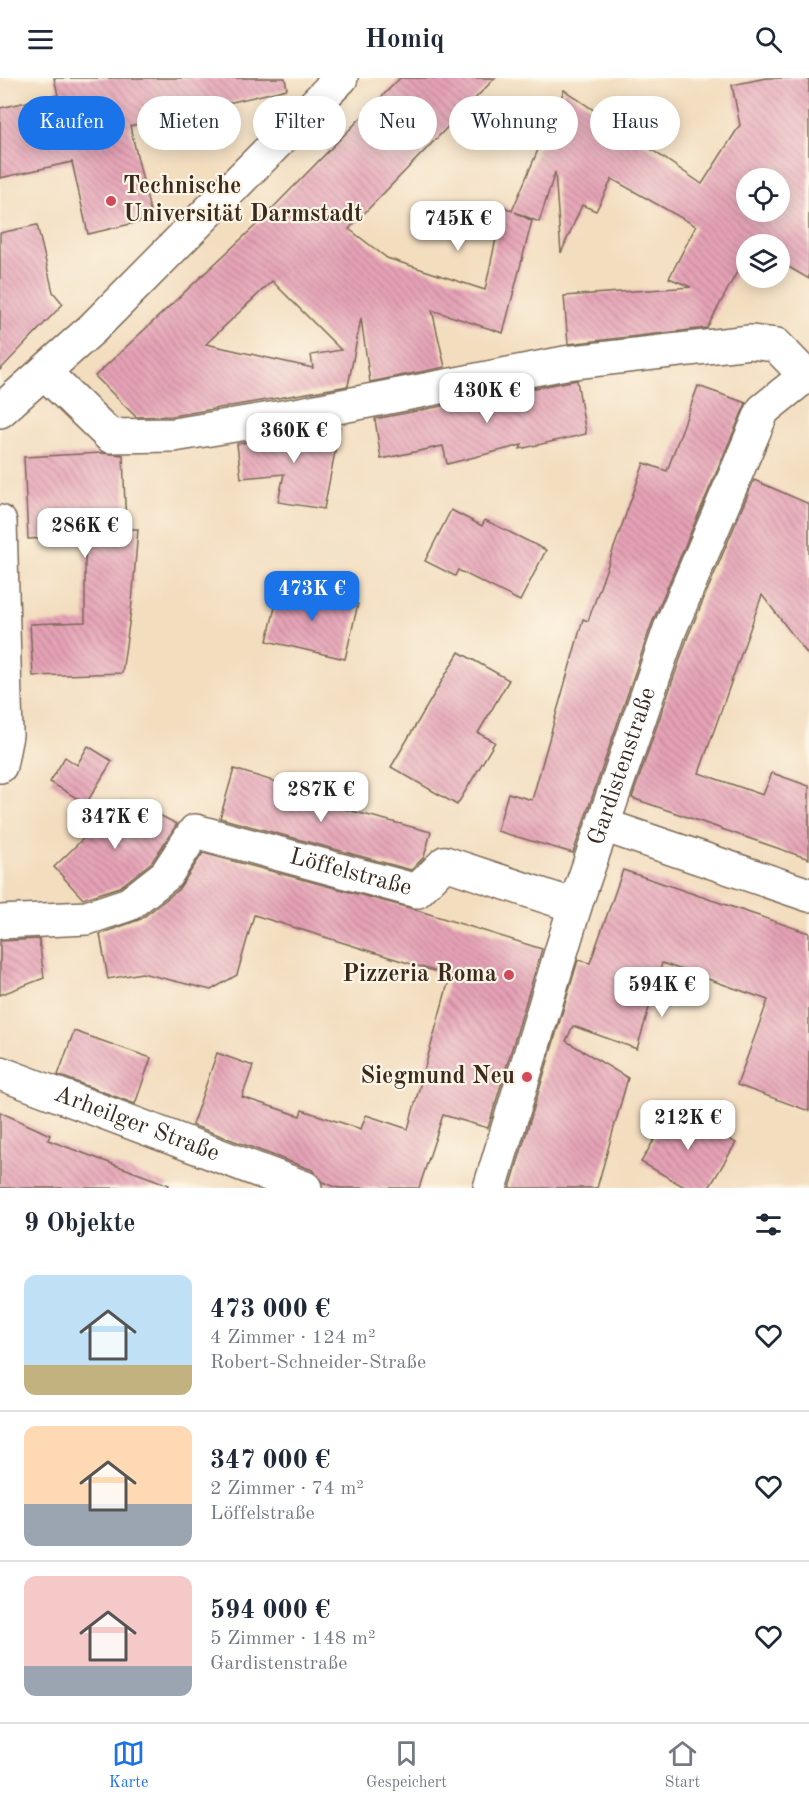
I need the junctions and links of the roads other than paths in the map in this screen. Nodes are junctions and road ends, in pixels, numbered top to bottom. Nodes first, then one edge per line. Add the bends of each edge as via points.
1 (341, 78) edge
2 (807, 373) edge
3 (45, 374) junction
4 (0, 411) edge
5 (0, 522) edge
6 (0, 766) edge
7 (603, 825) junction
8 (809, 895) edge
9 (575, 906) junction
10 (0, 922) edge
11 (0, 1073) edge
12 (305, 1188) edge
13 (490, 1188) edge

1 - 3 street
2 - 3 street via 776,345 750,342 565,363 174,435 110,436
2 - 7 street, Gardistenstraße via 763,410 670,629
3 - 4 street
5 - 6 street via 6,735
7 - 8 street
7 - 9 street, Gardistenstraße
9 - 10 street, Löffelstraße via 445,863 417,891 195,831 166,875 129,904 87,918
9 - 13 street, Gardistenstraße
11 - 12 street, Arheilger Straße

